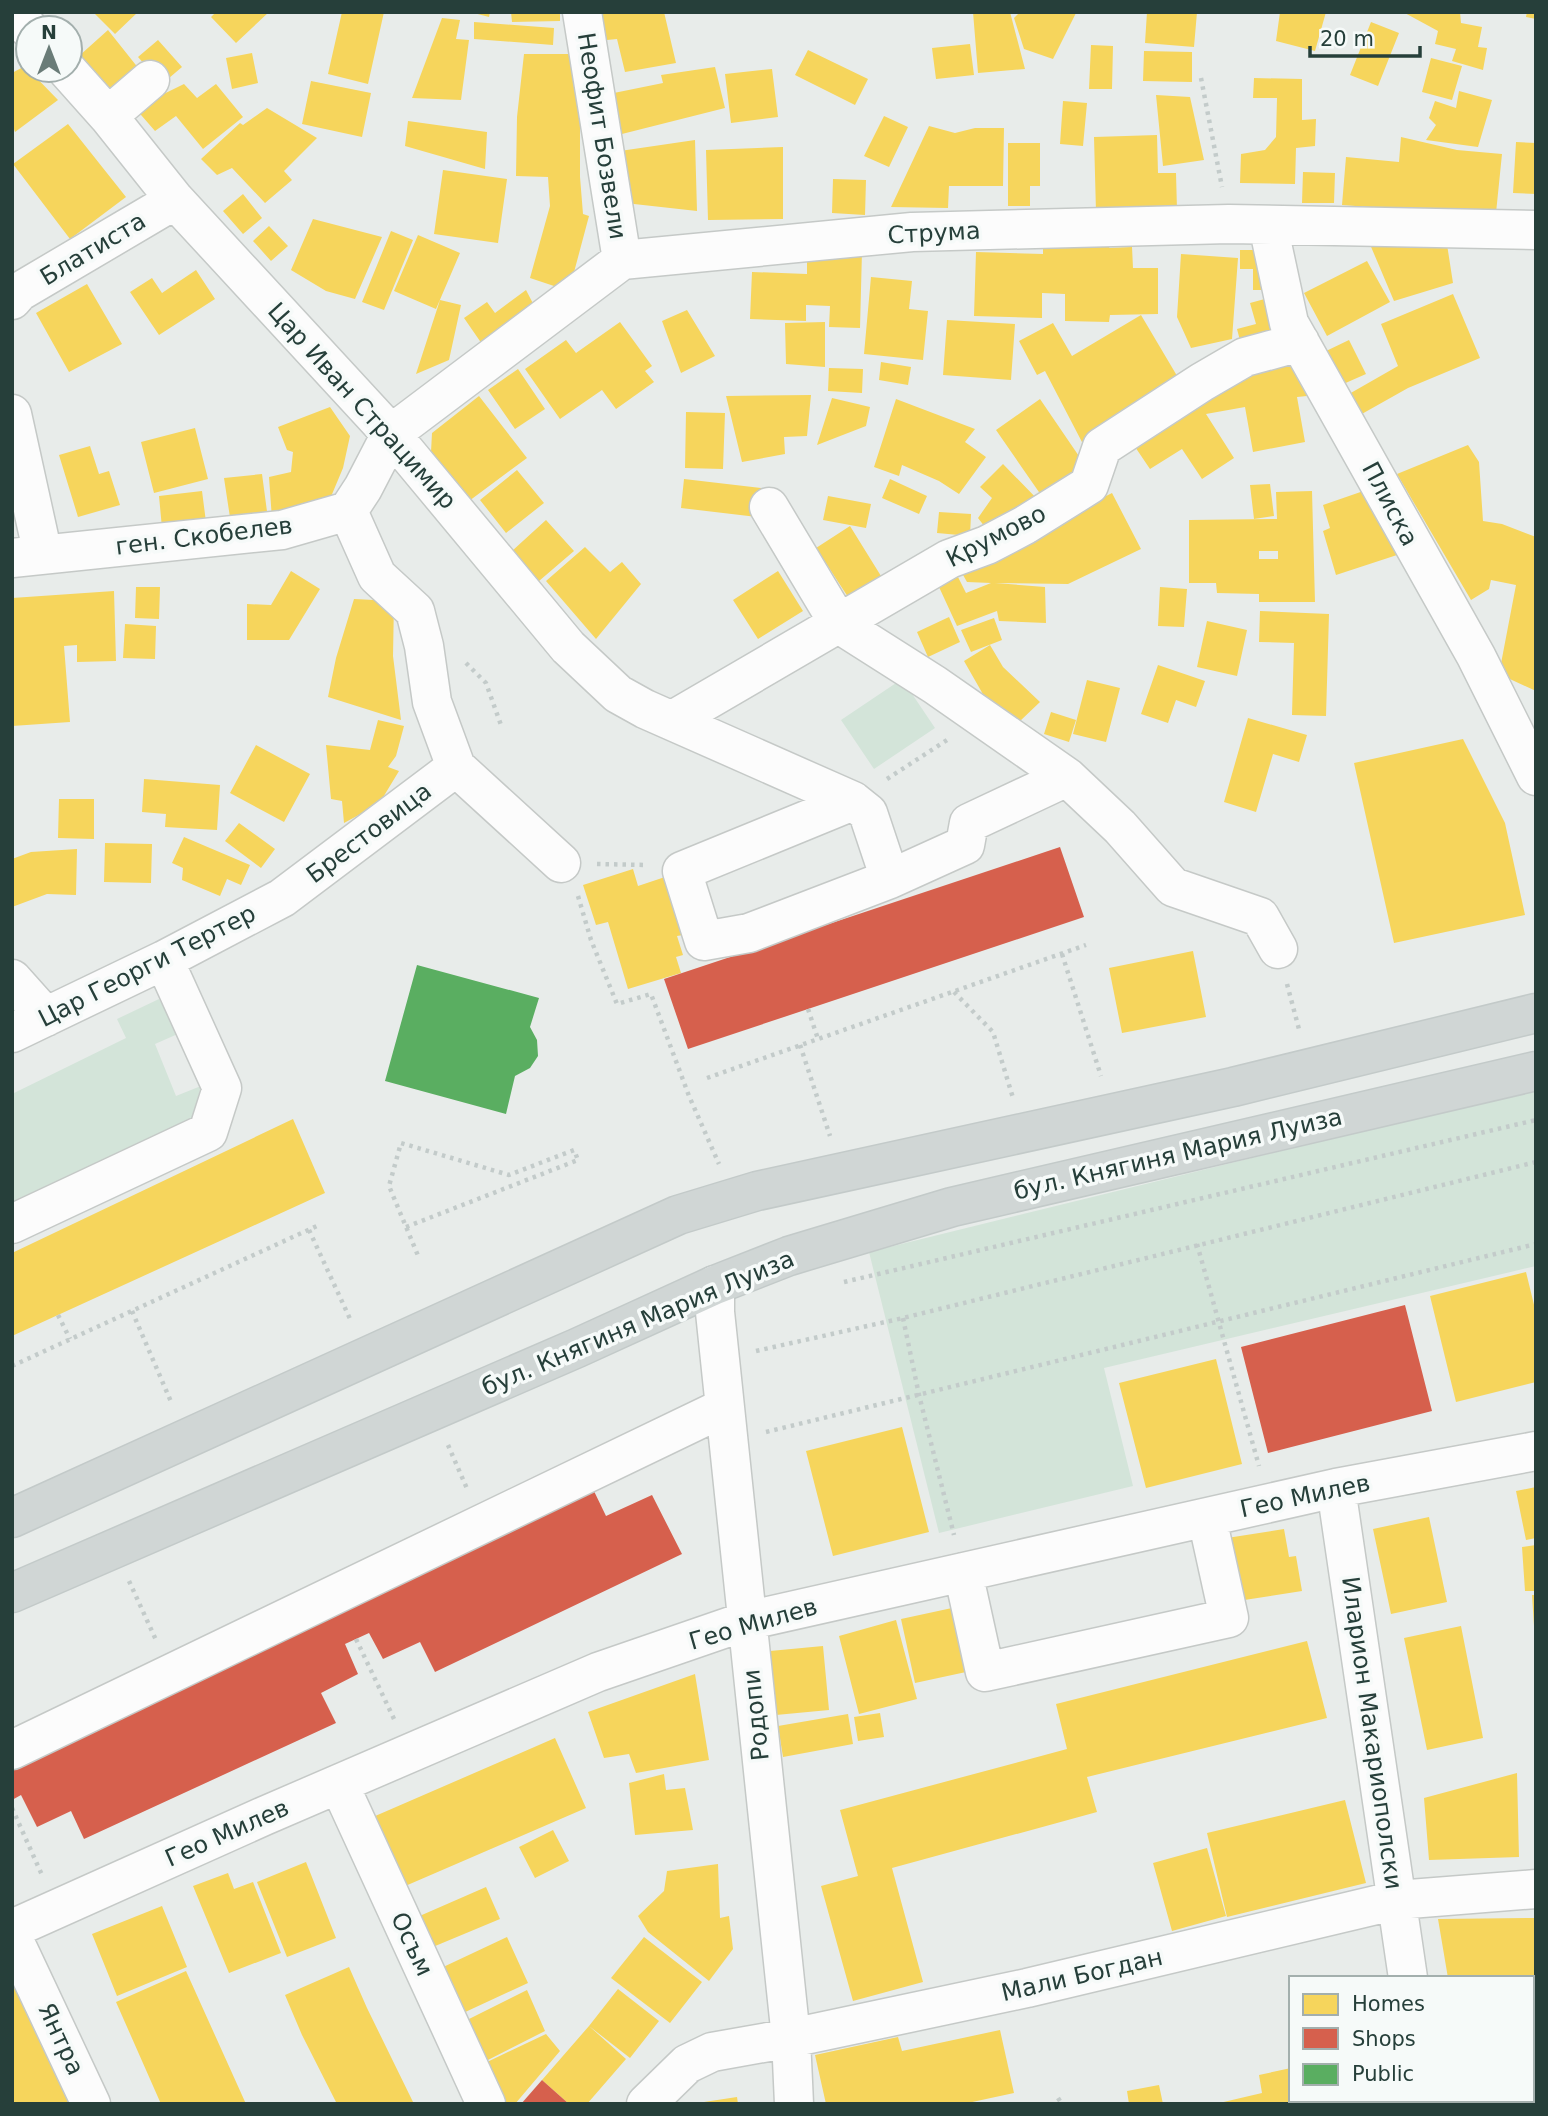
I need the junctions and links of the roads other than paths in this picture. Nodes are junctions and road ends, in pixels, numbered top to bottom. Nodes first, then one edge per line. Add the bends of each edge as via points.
1 (582, 12) edge
2 (150, 80) dead end
3 (79, 84) edge
4 (108, 116) junction
5 (176, 200) junction
6 (1268, 225) junction
7 (1536, 230) edge
8 (622, 260) junction
9 (12, 300) edge
10 (1300, 342) junction
11 (12, 414) edge
12 (391, 434) junction
13 (769, 507) dead end
14 (348, 511) junction
15 (28, 557) edge
16 (839, 624) junction
17 (673, 720) junction
18 (456, 767) junction
19 (1536, 775) edge
20 (1068, 777) junction
21 (853, 801) junction
22 (568, 873) road end
23 (890, 879) junction
24 (282, 898) joint
25 (1278, 949) road end
26 (164, 960) junction
27 (12, 979) edge
28 (1536, 1013) edge
29 (29, 1025) edge
30 (1536, 1071) edge
31 (12, 1224) edge
32 (715, 1285) junction
33 (726, 1424) junction
34 (1536, 1451) edge
35 (1336, 1488) junction
36 (12, 1518) edge
37 (1207, 1518) junction
38 (963, 1572) junction
39 (12, 1593) edge
40 (746, 1621) junction
41 (12, 1750) edge
42 (339, 1784) junction
43 (1536, 1889) edge
44 (1397, 1900) junction
45 (12, 1929) edge
46 (12, 1936) edge
47 (1408, 1976) edge
48 (791, 2038) junction
49 (92, 2104) edge
50 (486, 2104) edge
51 (646, 2104) edge
52 (794, 2104) edge

1 - 8 street, Неофит Бозвели
2 - 4 street
3 - 4 street, Цар Иван Страцимир
4 - 5 street, Цар Иван Страцимир
5 - 9 street, Блатиста
5 - 12 street, Цар Иван Страцимир
6 - 7 street, Струма
6 - 8 street, Струма via 912,232
6 - 10 street, Плиска via 1289,323
8 - 12 street
10 - 16 street, Крумово via 1245,357 1202,382 1102,447 1089,485 1025,525 948,559
10 - 19 street, Плиска via 1476,656
11 - 15 street
12 - 14 street
12 - 17 street, Цар Иван Страцимир via 568,647 618,694
13 - 16 street
14 - 15 street, ген. Скобелев via 282,530
14 - 18 street via 377,576 415,611 432,702
16 - 17 street, Крумово
16 - 20 street
17 - 21 street, Цар Иван Страцимир
18 - 22 street
18 - 24 street, Брестовица
20 - 23 street via 969,823 965,845
20 - 25 street via 1121,827 1173,887 1260,917
21 - 23 street via 868,813
21 - 23 street via 682,871 704,941 749,933
24 - 26 street, Цар Георги Тертер
26 - 29 street, Цар Георги Тертер
26 - 31 street via 222,1087 208,1132
27 - 29 street
28 - 36 main road via 1233,1087 757,1191 678,1215
30 - 32 main road, бул. Княгиня Мария Луиза via 952,1207 789,1256
32 - 33 street, Родопи
32 - 39 main road, бул. Княгиня Мария Луиза
33 - 40 street, Родопи
33 - 41 street via 482,1524
34 - 35 street, Гео Милев
35 - 37 street, Гео Милев
35 - 44 street, Иларион Макариополски
37 - 38 street, Гео Милев
37 - 38 street via 1229,1618 985,1672
38 - 40 street, Гео Милев
40 - 42 street, Гео Милев via 598,1672
40 - 48 street, Родопи
42 - 45 street, Гео Милев
42 - 50 street, Осъм
43 - 44 street, Мали Богдан
44 - 47 street, Иларион Макариополски
44 - 48 street, Мали Богдан via 1027,1988
46 - 49 street, Янтра
48 - 51 street, Мали Богдан via 712,2052 687,2064
48 - 52 street, Родопи

